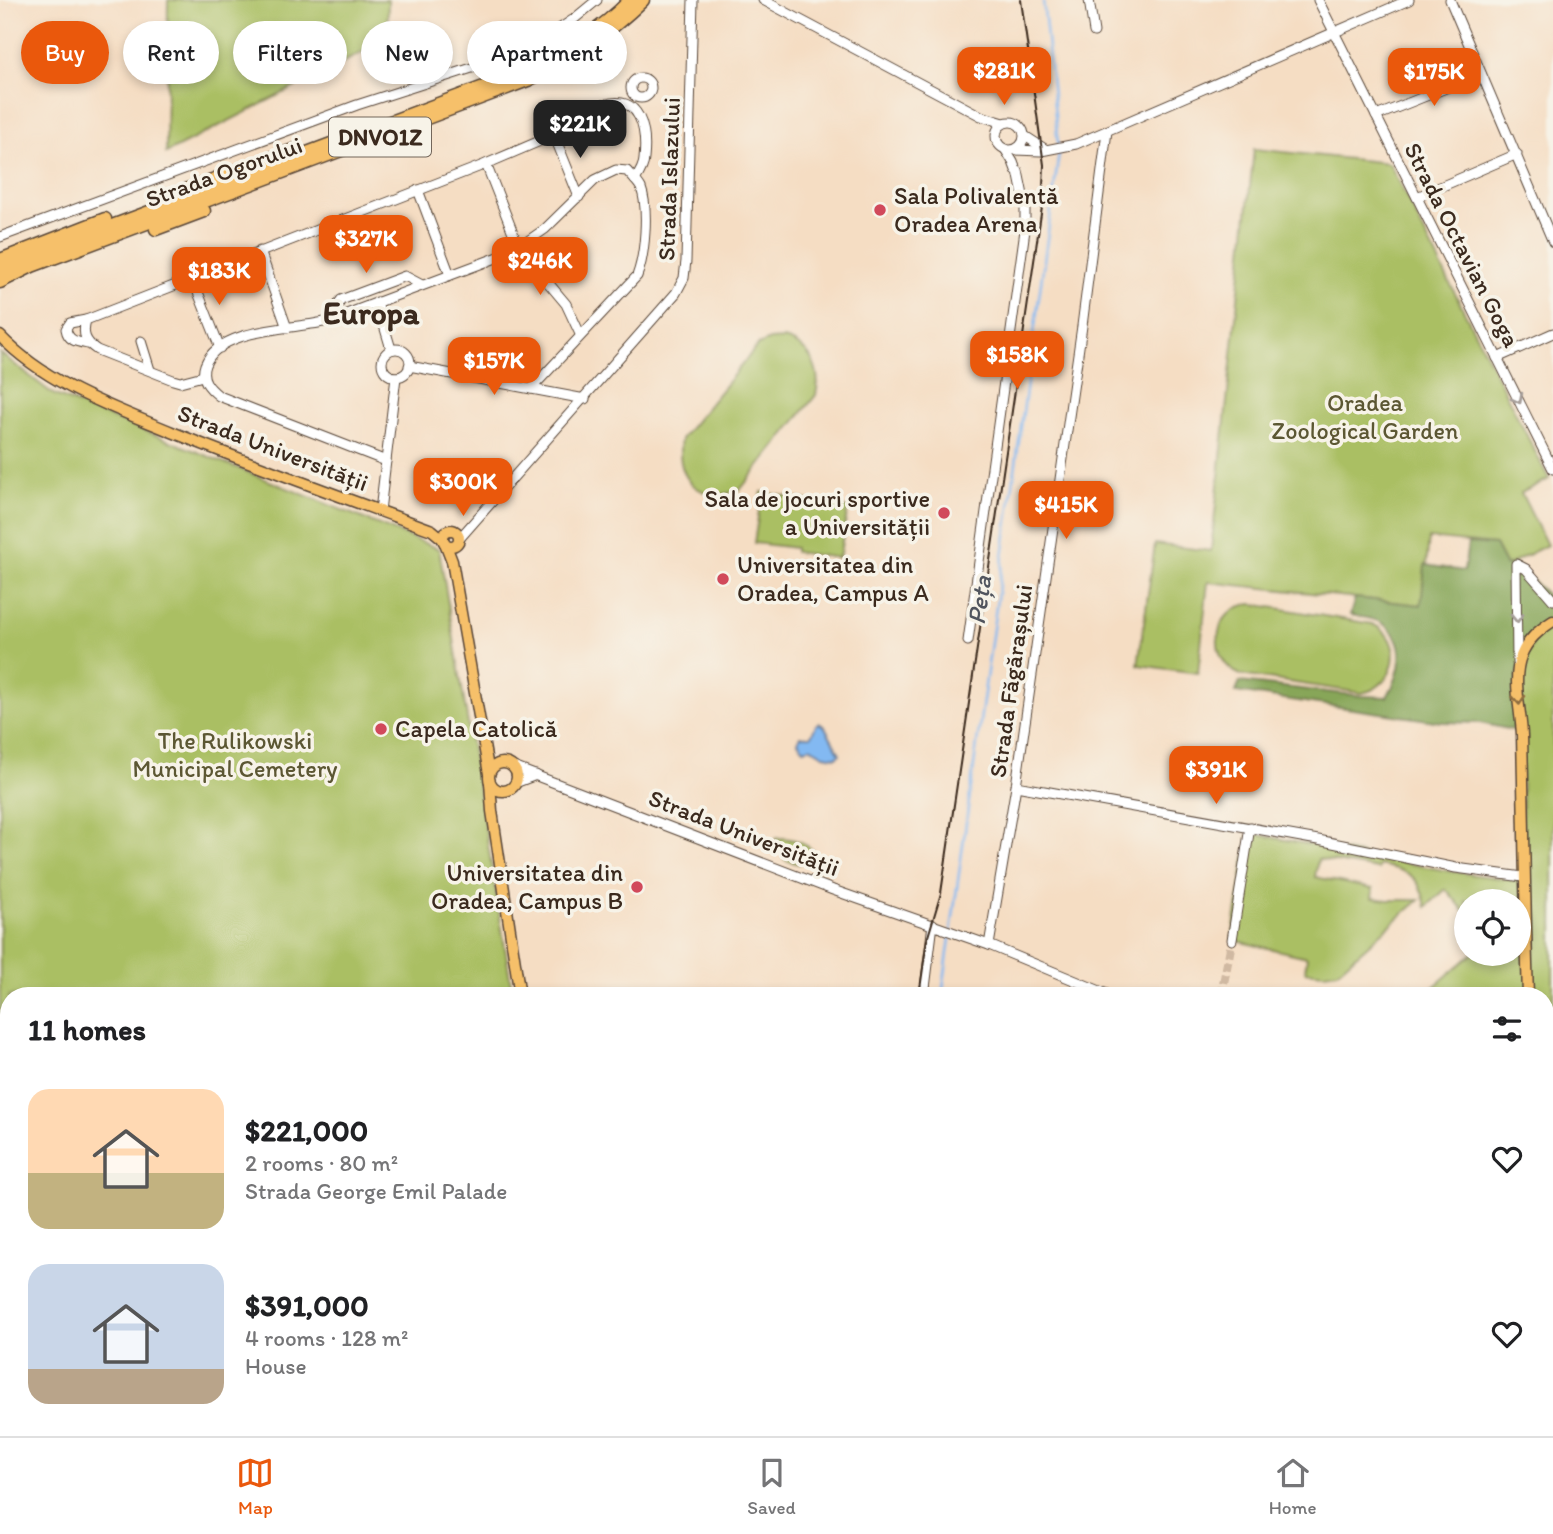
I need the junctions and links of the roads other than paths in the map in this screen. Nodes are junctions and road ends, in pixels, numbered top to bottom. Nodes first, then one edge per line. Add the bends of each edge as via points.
1 (597, 0) edge
2 (630, 0) edge
3 (643, 0) edge
4 (693, 0) edge
5 (763, 0) edge
6 (1089, 0) edge
7 (1318, 0) edge
8 (1409, 0) edge
9 (1450, 0) edge
10 (1334, 31) junction
11 (1094, 32) dead end
12 (1481, 74) junction
13 (636, 97) dead end
14 (631, 107) junction
15 (981, 116) junction
16 (1376, 116) junction
17 (1004, 123) junction
18 (385, 130) junction
19 (1107, 131) junction
20 (554, 135) junction
21 (1025, 136) junction
22 (996, 138) junction
23 (1004, 149) junction
24 (1019, 149) junction
25 (1046, 149) junction
26 (1517, 154) junction
27 (486, 164) junction
28 (1018, 171) junction
29 (635, 180) junction
30 (418, 190) junction
31 (579, 197) junction
32 (1417, 197) junction
33 (0, 237) edge
34 (1553, 242) edge
35 (519, 248) junction
36 (260, 251) junction
37 (0, 260) edge
38 (0, 271) edge
39 (450, 275) junction
40 (192, 277) junction
41 (0, 282) edge
42 (422, 285) junction
43 (0, 292) edge
44 (377, 302) junction
45 (86, 320) junction
46 (328, 321) junction
47 (287, 328) junction
48 (1553, 333) edge
49 (580, 334) junction
50 (0, 337) edge
51 (141, 341) dead end
52 (88, 344) junction
53 (0, 345) edge
54 (219, 348) junction
55 (391, 349) junction
56 (1497, 358) junction
57 (409, 366) junction
58 (150, 370) junction
59 (203, 376) junction
60 (396, 377) junction
61 (531, 388) junction
62 (585, 399) junction
63 (99, 402) junction
64 (386, 461) junction
65 (1553, 469) edge
66 (380, 511) junction
67 (453, 536) junction
68 (1553, 600) edge
69 (1553, 621) edge
70 (968, 641) dead end
71 (1517, 673) junction
72 (481, 739) junction
73 (507, 764) junction
74 (536, 775) junction
75 (489, 778) junction
76 (512, 786) junction
77 (1016, 786) junction
78 (492, 811) junction
79 (1250, 827) junction
80 (1523, 877) junction
81 (936, 925) junction
82 (1232, 940) tunnel mouth
83 (989, 945) junction
84 (519, 987) edge
85 (926, 987) edge
86 (1090, 987) edge
87 (1528, 987) edge

1 - 33 street via 546,38 506,57 357,105
2 - 18 highway, Strada Ogorului / DNVO1Z via 555,57
3 - 18 highway, Strada Ogorului / DNVO1Z via 611,30 559,66 500,92
4 - 62 street, Strada Islazului via 684,278
5 - 15 street
6 - 11 street
7 - 10 street, Strada Octavian Goga
8 - 10 street
9 - 12 street
10 - 16 street, Strada Octavian Goga
10 - 19 street
12 - 16 street
12 - 26 street
13 - 14 street
14 - 20 street via 603,104
14 - 29 street via 643,123 645,162
15 - 17 street
15 - 22 street
16 - 32 street, Strada Octavian Goga
17 - 21 street via 1020,125
17 - 22 street
18 - 37 highway via 375,125 249,165
18 - 38 highway, Strada Ogorului / DNVO1Z
18 - 41 highway, Strada Ogorului / DNVO1Z
18 - 43 highway via 369,145 42,270
19 - 25 street via 1076,144
19 - 77 street, Strada Făgărașului
20 - 27 street
20 - 31 street
21 - 24 street
21 - 25 street
22 - 23 street
23 - 24 street
23 - 28 street, Strada Făgărașului
24 - 25 street
24 - 28 street, Strada Făgărașului
26 - 32 street
26 - 34 street
27 - 30 street
27 - 35 street
28 - 70 street, Strada Făgărașului via 1025,230
29 - 31 street via 627,171 616,170 595,180
29 - 49 street via 643,203 643,260 637,276
30 - 36 street
30 - 39 street
31 - 35 street
32 - 56 street, Strada Octavian Goga
35 - 39 street
35 - 49 street via 566,304
36 - 40 street
36 - 47 street
39 - 42 street
40 - 45 street
40 - 54 street
42 - 44 street
42 - 46 street via 405,276 341,300
44 - 46 street
44 - 55 street
45 - 52 street
45 - 52 street via 70,323 66,329 72,340
46 - 47 street
47 - 54 street via 254,333
48 - 56 street
49 - 61 street
50 - 63 main road, Strada Universității via 44,372
51 - 58 street
52 - 58 street
53 - 63 main road, Strada Universității via 53,383
54 - 59 street via 210,356
55 - 57 street via 407,354
55 - 60 street via 383,357 383,367
56 -> 65 street, Strada Octavian Goga
57 - 60 street
57 - 61 street
58 - 59 street via 180,382
59 - 64 street via 219,396
60 - 64 street
61 - 62 street
62 - 67 street, Strada Islazului
63 - 66 main road, Strada Universității
64 - 66 street
66 - 67 main road, Strada Universității
67 - 72 main road via 452,561
68 -> 71 street via 1516,564
69 - 71 main road via 1527,644
71 -> 80 main road
72 - 73 main road, Strada Universității
72 - 75 main road
73 - 74 street, Strada Universității
73 - 75 main road via 494,766
73 - 76 main road via 516,774
74 - 76 street
74 - 81 street, Strada Universității via 832,890
75 - 76 main road via 499,791
75 - 78 main road
76 - 78 main road
77 - 79 street
77 - 83 street, Strada Făgărașului
78 - 84 main road
79 - 80 street
79 - 82 street
80 - 87 main road
81 - 83 street, Strada Universității
81 - 85 street
83 - 86 street, Strada Universității

